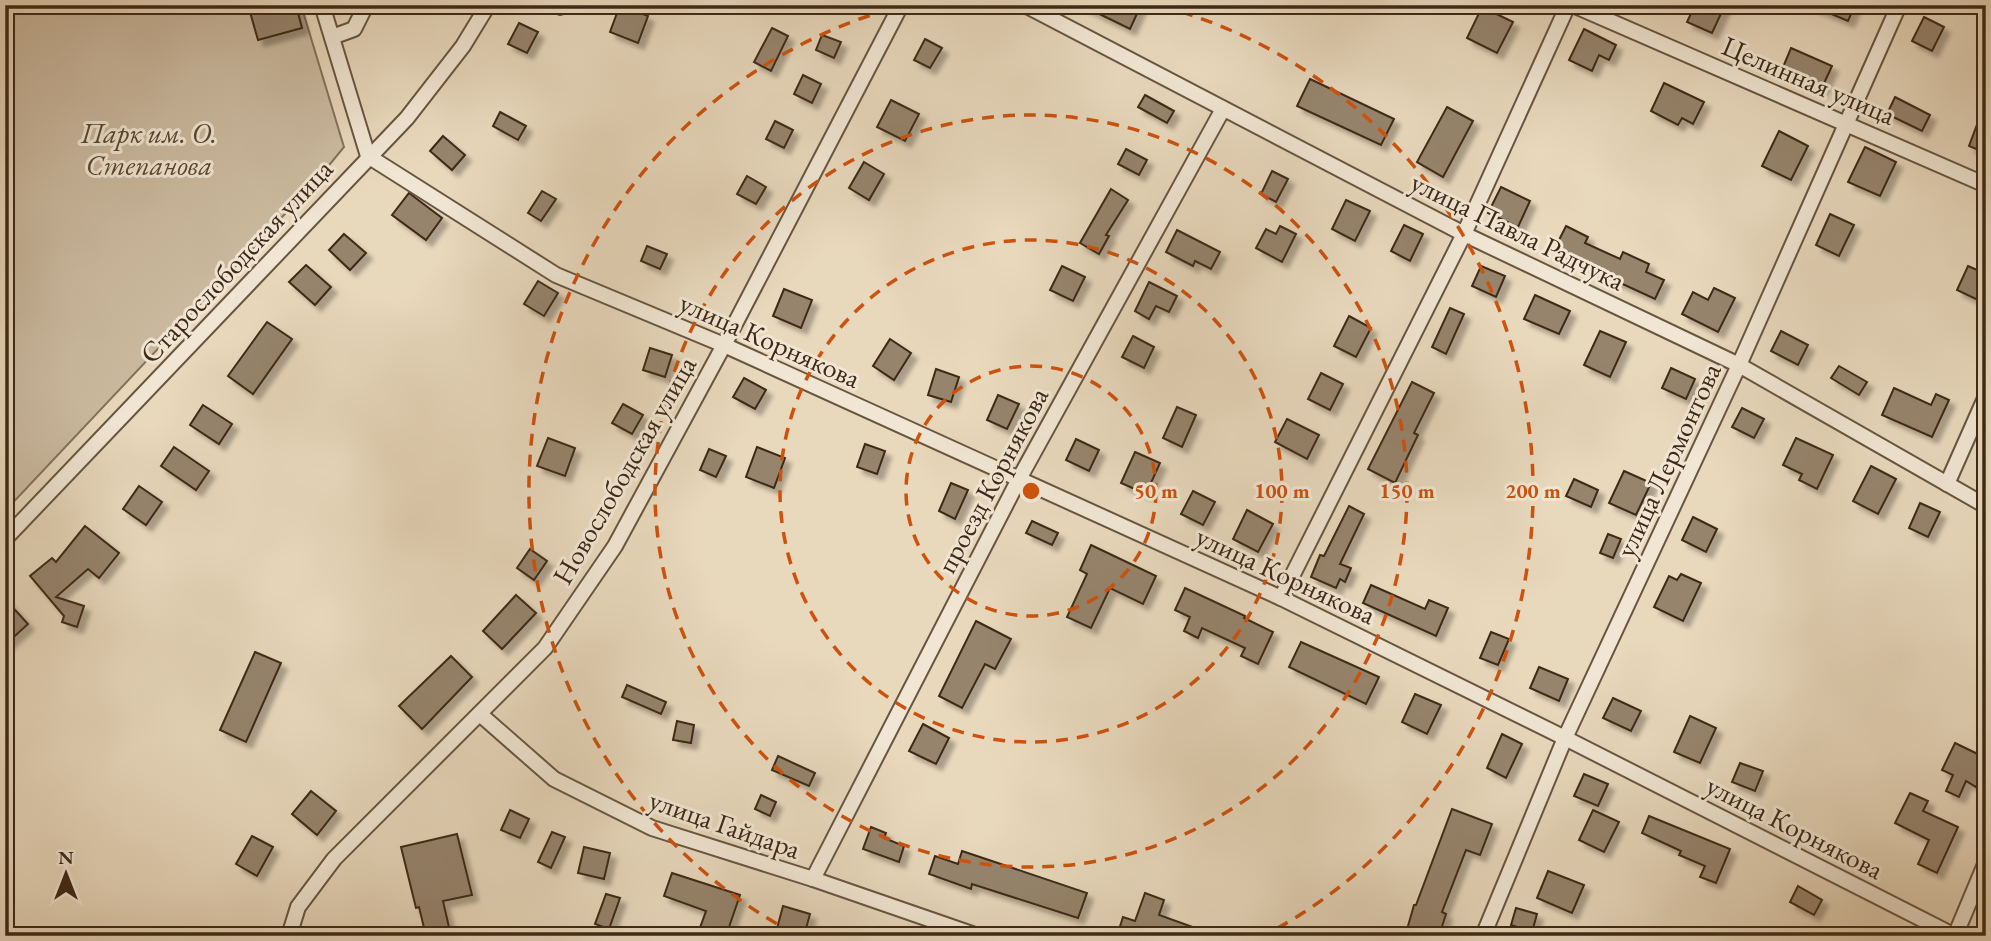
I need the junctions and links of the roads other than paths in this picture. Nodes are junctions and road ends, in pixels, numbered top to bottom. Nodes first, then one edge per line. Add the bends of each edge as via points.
1 (322, 5) edge
2 (366, 5) edge
3 (488, 5) edge
4 (552, 5) edge
5 (580, 5) edge
6 (901, 5) edge
7 (1025, 5) edge
8 (1570, 5) edge
9 (1899, 5) edge
10 (332, 37) junction
11 (1223, 109) junction
12 (1846, 122) junction
13 (368, 156) junction
14 (1986, 185) edge
15 (1464, 234) junction
16 (724, 345) junction
17 (1739, 365) junction
18 (1986, 397) edge
19 (1019, 479) junction
20 (1947, 484) junction
21 (1986, 506) edge
22 (5, 539) edge
23 (1280, 598) junction
24 (481, 715) junction
25 (1565, 738) junction
26 (1986, 862) edge
27 (813, 880) junction
28 (289, 936) edge
29 (978, 936) edge
30 (1483, 936) edge
31 (1955, 936) edge

1 - 10 street
2 - 10 street via 354,29
3 - 13 street, Старослободская улица via 415,108
4 - 5 lane via 560,11
6 - 16 street, Новослободская улица
7 - 11 street, улица Павла Радчука
8 - 12 street, Целинная улица
8 - 15 street
9 - 12 street, улица Лермонтова
10 - 13 street
11 - 15 street, улица Павла Радчука
11 - 19 street, проезд Корнякова
12 - 14 street, Целинная улица
12 - 17 street, улица Лермонтова
13 - 16 street, улица Корнякова via 556,275
13 - 22 street, Старослободская улица
15 - 17 street, улица Павла Радчука
15 - 23 street
16 - 19 street, улица Корнякова
16 - 24 street, Новослободская улица via 615,547 545,648
17 - 20 street, улица Павла Радчука
17 - 25 street, улица Лермонтова
18 - 20 street
19 - 23 street, улица Корнякова
19 - 27 street, проезд Корнякова
20 - 21 street, улица Павла Радчука
23 - 25 street, улица Корнякова
24 - 27 street, улица Гайдара via 554,779 652,828
24 - 28 street, Новослободская улица via 334,859 298,907
25 - 30 street, улица Лермонтова
25 - 31 street, улица Корнякова
26 - 31 street
27 - 29 street, улица Гайдара

